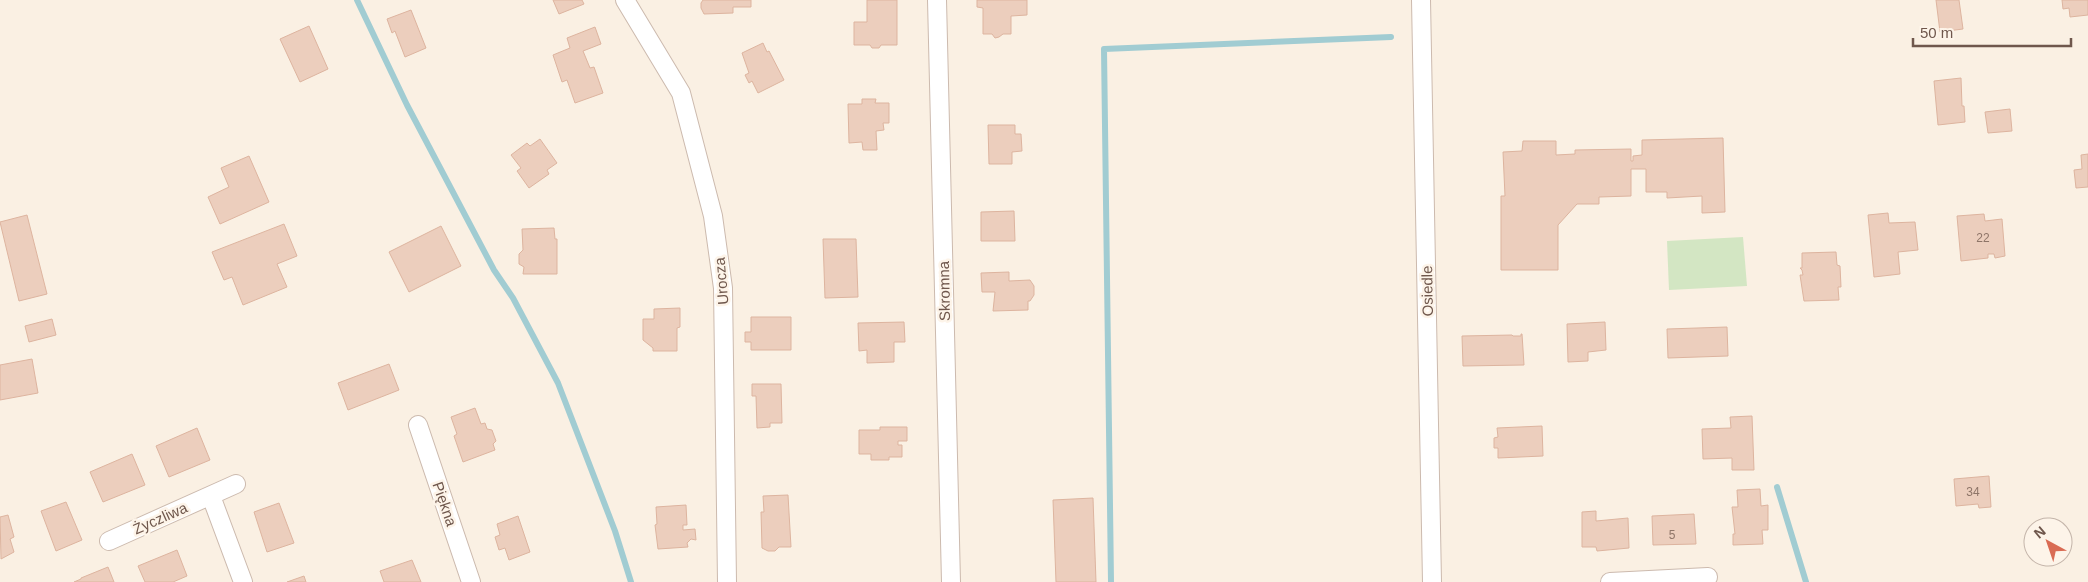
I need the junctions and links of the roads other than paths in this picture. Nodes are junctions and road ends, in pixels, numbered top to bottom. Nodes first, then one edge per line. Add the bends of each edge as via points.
1 (625, 0) edge
2 (937, 0) edge
3 (1421, 0) edge
4 (418, 426) dead end
5 (236, 484) dead end
6 (211, 496) junction
7 (108, 541) dead end
8 (1708, 577) dead end
9 (243, 582) edge
10 (471, 582) edge
11 (727, 582) edge
12 (951, 582) edge
13 (1432, 582) edge
14 (1610, 582) edge

1 - 11 street, Urocza via 681,93 713,216 723,288
2 - 12 street, Skromna
3 - 13 street, Osiedle
4 - 10 street, Piękna
5 - 6 street, Życzliwa
6 - 7 street, Życzliwa
6 - 9 street
8 - 14 street

